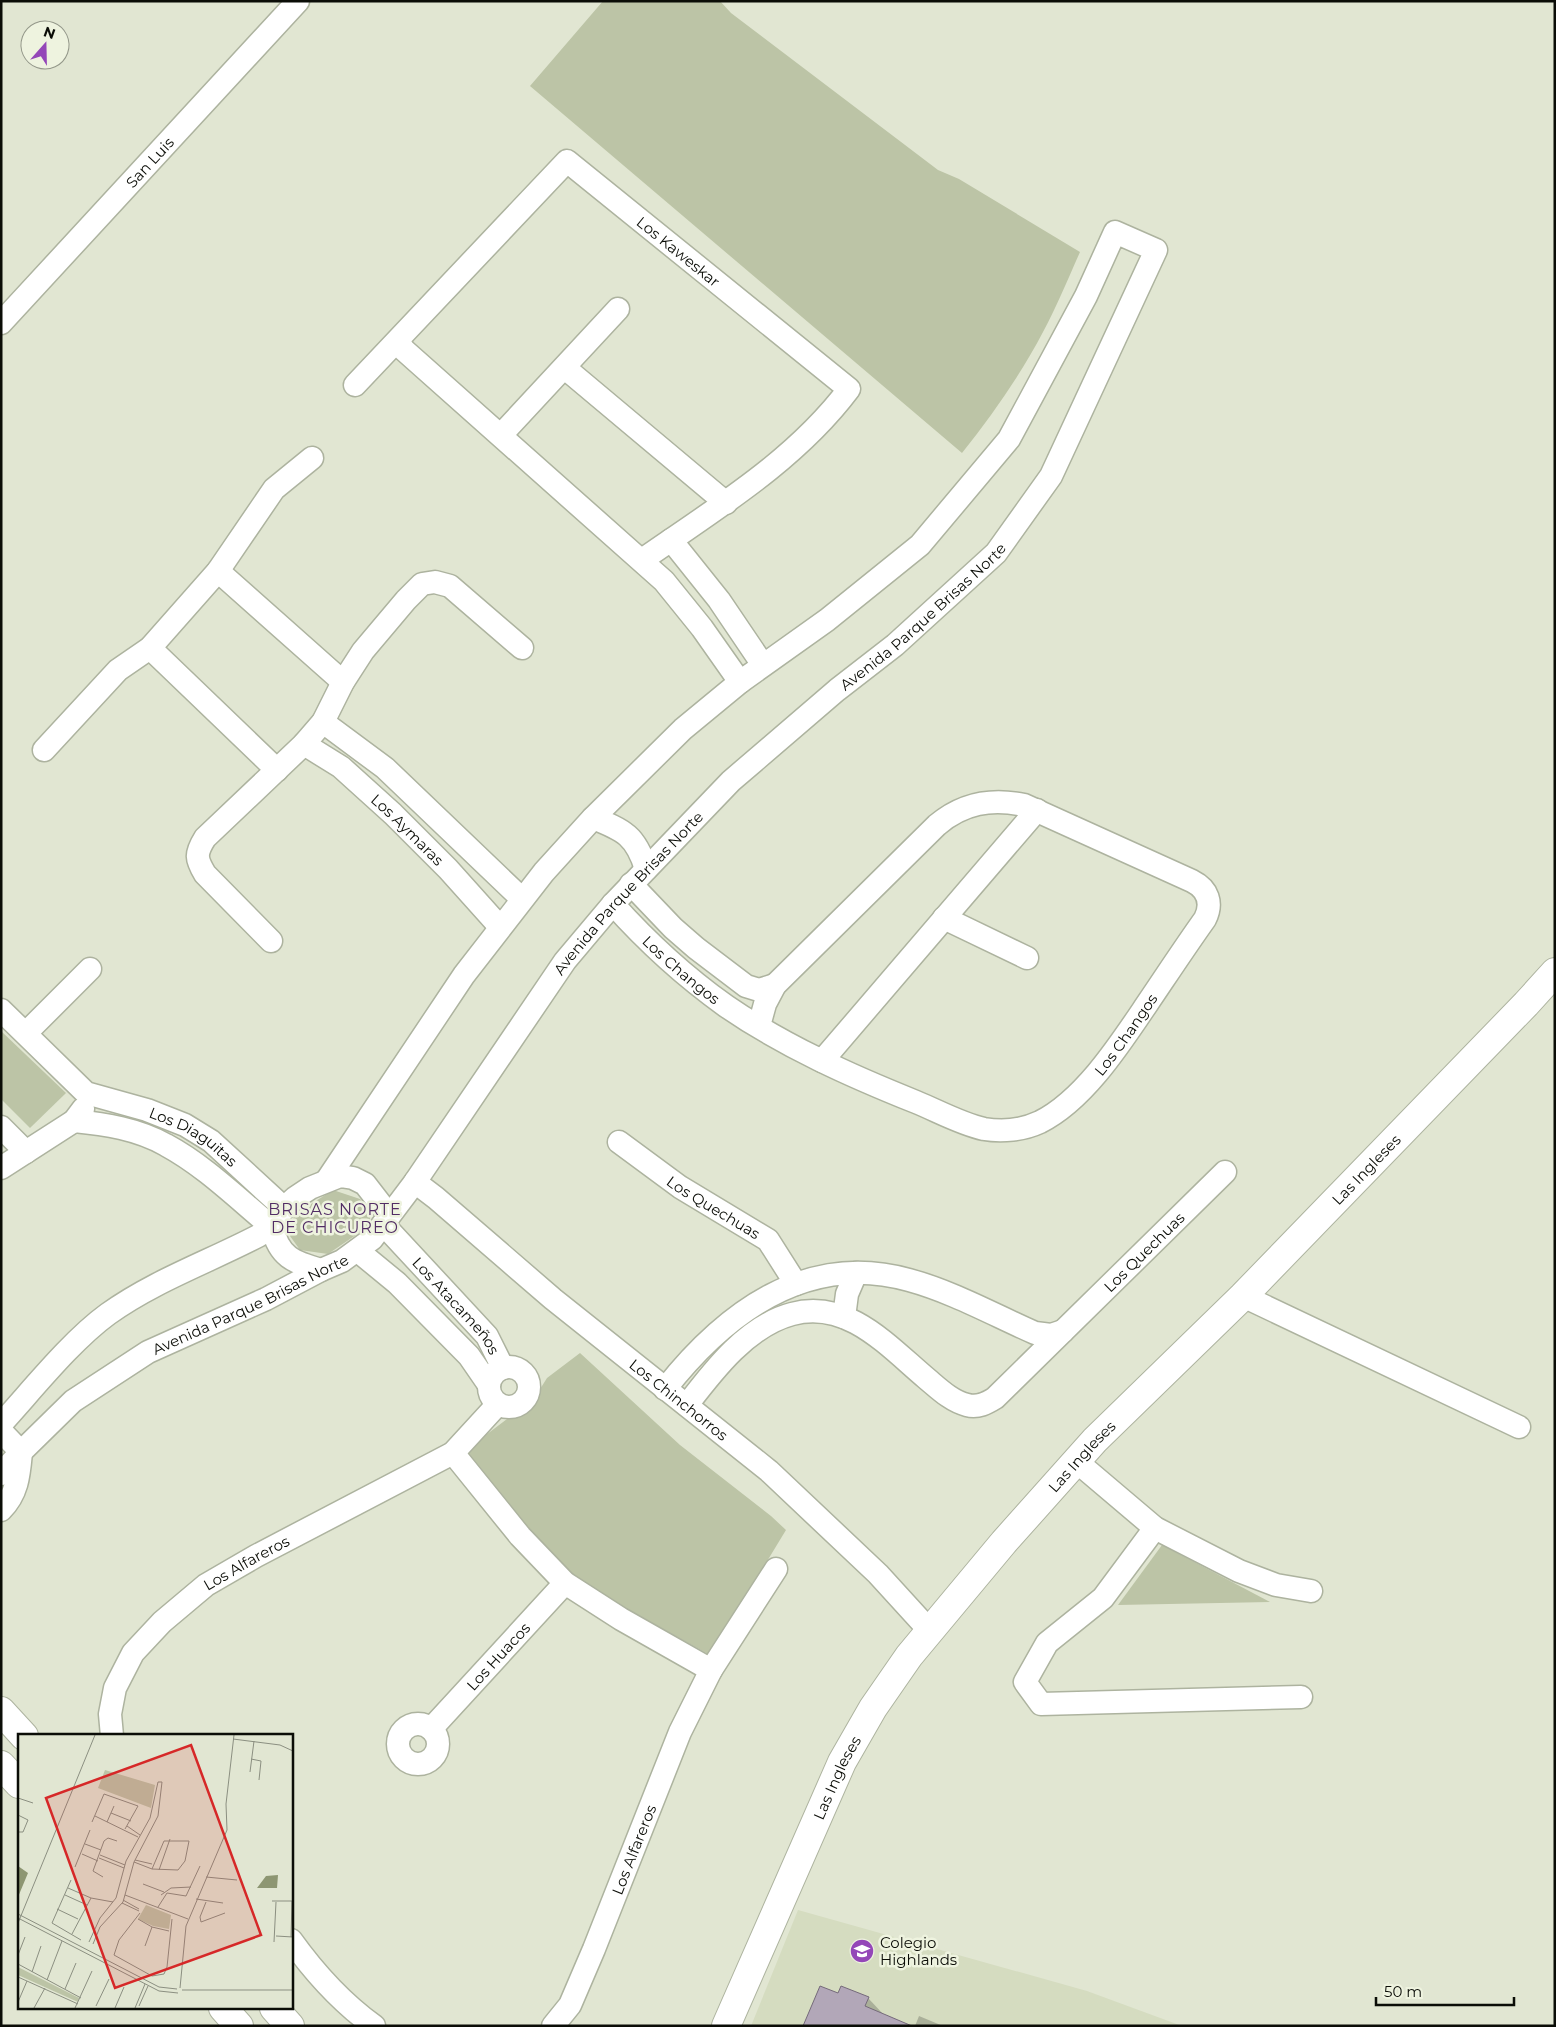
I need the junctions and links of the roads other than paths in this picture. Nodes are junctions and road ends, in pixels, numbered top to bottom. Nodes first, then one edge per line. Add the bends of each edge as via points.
1 (298, 1) edge
2 (618, 309) dead end
3 (1, 322) edge
4 (400, 339) junction
5 (565, 368) junction
6 (356, 386) dead end
7 (501, 435) junction
8 (312, 458) dead end
9 (726, 503) junction
10 (671, 540) junction
11 (642, 560) junction
12 (218, 571) junction
13 (150, 648) junction
14 (522, 648) dead end
15 (763, 665) junction
16 (344, 682) junction
17 (740, 682) junction
18 (323, 722) junction
19 (304, 744) junction
20 (44, 750) dead end
21 (277, 770) junction
22 (1037, 810) junction
23 (593, 818) junction
24 (639, 876) junction
25 (522, 899) junction
26 (613, 904) junction
27 (944, 918) junction
28 (500, 927) junction
29 (271, 941) dead end
30 (1028, 958) dead end
31 (90, 969) dead end
32 (1555, 972) edge
33 (776, 985) junction
34 (1, 1010) edge
35 (759, 1026) junction
36 (26, 1033) junction
37 (822, 1061) junction
38 (86, 1093) junction
39 (74, 1120) junction
40 (1, 1126) edge
41 (619, 1142) dead end
42 (26, 1152) junction
43 (1, 1168) edge
44 (1225, 1172) dead end
45 (326, 1180) junction
46 (415, 1182) junction
47 (284, 1208) junction
48 (386, 1220) junction
49 (272, 1227) junction
50 (358, 1250) junction
51 (321, 1270) junction
52 (856, 1273) junction
53 (796, 1284) junction
54 (1243, 1296) junction
55 (844, 1317) junction
56 (1019, 1326) junction
57 (1063, 1331) junction
58 (1026, 1366) junction
59 (497, 1386) junction
60 (665, 1389) junction
61 (686, 1405) junction
62 (1, 1424) edge
63 (1519, 1427) dead end
64 (1, 1431) edge
65 (21, 1452) junction
66 (453, 1453) junction
67 (1076, 1461) junction
68 (1, 1474) edge
69 (1, 1510) edge
70 (1155, 1528) junction
71 (776, 1569) dead end
72 (564, 1583) junction
73 (1311, 1591) dead end
74 (930, 1631) junction
75 (711, 1670) junction
76 (1301, 1697) dead end
77 (1, 1711) edge
78 (431, 1729) dead end
79 (22, 1734) edge
80 (112, 1734) edge
81 (292, 1941) edge
82 (225, 2010) edge
83 (276, 2010) edge
84 (239, 2026) edge
85 (290, 2026) edge
86 (374, 2026) edge
87 (553, 2026) edge
88 (726, 2026) edge

1 - 3 street, San Luis
2 - 5 street
4 - 6 street, Los Kaweskar
4 - 7 street via 404,350
4 - 9 street, Los Kaweskar via 567,161 849,389 833,410 772,467
5 - 7 street
5 - 9 street
7 - 11 street
8 - 12 street via 274,489
9 - 10 street, Los Kaweskar
10 - 11 street, Los Kaweskar
10 - 15 street via 719,600
11 - 17 street via 697,621
12 - 13 street
12 - 16 street
13 - 20 street via 118,670
13 - 21 street
14 - 16 street via 450,586 436,582 422,584 372,640
15 - 17 street
15 - 24 street, Avenida Parque Brisas Norte via 827,620 920,545 1009,439 1086,296 1115,232 1156,250 1051,476 996,553 895,645 730,781
16 - 18 street
17 - 23 street via 683,729
18 - 19 street
18 - 25 street, Los Aymaras via 385,768
19 - 21 street
19 - 28 street, Los Aymaras via 341,767 394,814
21 - 29 street via 205,838 198,849 198,861 205,874
22 - 27 street
22 - 33 street, Los Changos via 1010,802 989,802 970,806 947,817
22 - 37 street, Los Changos via 1192,881 1205,890 1208,897 1205,919 1100,1069 1068,1102 1040,1121 1015,1130 1000,1131 970,1125
23 - 24 street via 634,841 641,852
23 - 25 street
24 - 26 street, Avenida Parque Brisas Norte
24 - 33 street, Los Changos via 673,928 696,948 746,986 759,990
25 - 28 street
26 - 35 street, Los Changos via 676,967
26 - 46 street, Avenida Parque Brisas Norte via 565,961
27 - 30 street
27 - 37 street
28 - 45 street
31 - 36 street
32 - 54 street, Las Ingleses
33 - 35 street, Los Changos via 765,1004
34 - 36 street, Los Diaguitas
35 - 37 street, Los Changos
36 - 38 street, Los Diaguitas
38 - 39 street via 86,1107
38 - 47 street, Los Diaguitas via 147,1110 185,1125 211,1142
39 - 42 street
39 - 49 street, Los Diaguitas via 137,1133 165,1144 197,1164
40 - 42 street
41 - 53 street, Los Quechuas via 680,1187 768,1240
42 - 43 street
44 - 57 street, Los Quechuas
45 - 47 street
45 - 48 street via 340,1176 365,1184 375,1195
46 - 48 street, Avenida Parque Brisas Norte
46 - 60 street, Los Chinchorros
47 - 49 street
48 - 50 street, Avenida Parque Brisas Norte via 372,1239
48 - 59 street, Los Atacameños via 487,1336
49 - 51 street via 275,1240 284,1254 300,1264
49 - 62 street via 140,1293 107,1314
50 - 51 street, Avenida Parque Brisas Norte
50 - 59 street, Los Atacameños via 397,1283
51 - 65 street, Avenida Parque Brisas Norte via 266,1299 148,1352 73,1401
52 - 53 street
52 - 55 street via 847,1294
52 - 56 street via 875,1273 917,1282
53 - 60 street via 736,1316 698,1351
54 - 63 street
54 - 67 street, Las Ingleses
55 - 58 street, Los Quechuas via 892,1349 941,1390 968,1405 978,1406 991,1401
55 - 61 street, Los Quechuas via 825,1311 803,1312 790,1314 761,1329 721,1362
56 - 57 street via 1044,1335
56 - 58 street via 1028,1333 1031,1342
57 - 58 street, Los Quechuas
59 - 66 street, Los Alfareros
60 - 61 street, Los Chinchorros
61 - 74 street, Los Chinchorros via 765,1467 810,1508 878,1574
64 - 65 street
65 - 68 street, Avenida Parque Brisas Norte
65 - 69 street via 19,1480
66 - 72 street via 520,1536
66 - 80 street, Los Alfareros via 206,1585 162,1622 133,1653 115,1688 110,1714
67 - 70 street
67 - 74 street, Las Ingleses
70 - 73 street via 1239,1571 1276,1585
70 - 76 street via 1103,1598 1047,1643 1025,1682 1041,1704
71 - 75 street, Los Alfareros
72 - 75 street
72 - 78 street, Los Huacos
74 - 88 street, Las Ingleses via 873,1708 842,1762
75 - 87 street, Los Alfareros via 680,1732 574,1997
77 - 79 street
81 - 86 street via 335,1991
82 - 84 street
83 - 85 street

